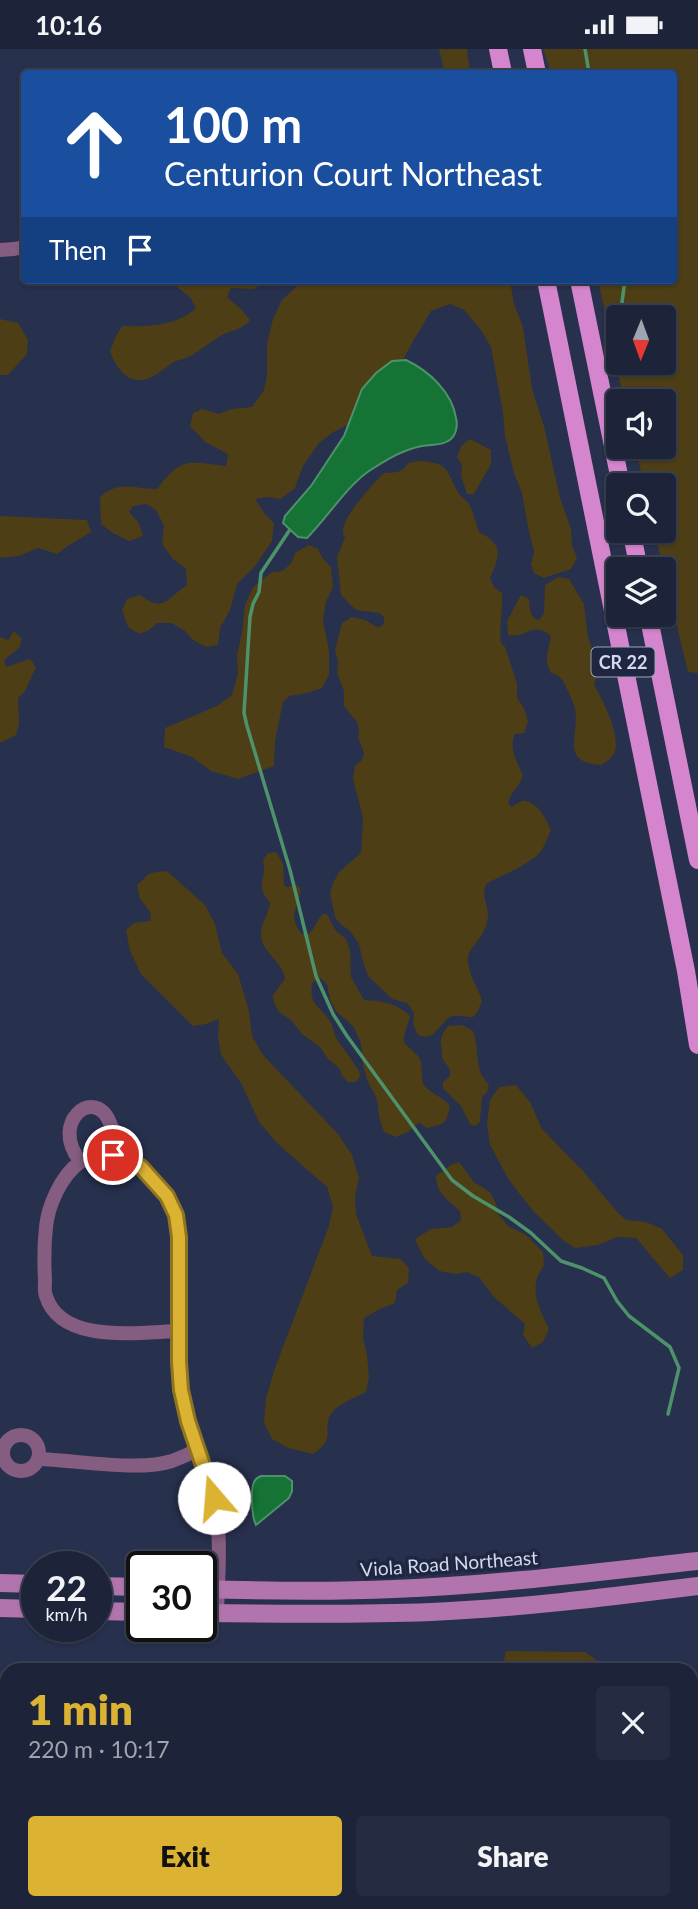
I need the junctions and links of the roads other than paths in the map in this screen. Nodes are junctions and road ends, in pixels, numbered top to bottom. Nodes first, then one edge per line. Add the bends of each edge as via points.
1 (498, 49) edge
2 (532, 49) edge
3 (502, 70) edge
4 (536, 70) edge
5 (21, 248) edge
6 (0, 250) edge
7 (547, 284) edge
8 (580, 284) edge
9 (619, 473) edge
10 (651, 627) edge
11 (698, 860) edge
12 (698, 1045) edge
13 (113, 1155) junction
14 (80, 1161) junction
15 (179, 1331) junction
16 (197, 1450) junction
17 (38, 1459) dead end
18 (215, 1551) edge
19 (698, 1561) edge
20 (0, 1583) edge
21 (21, 1584) edge
22 (698, 1586) edge
23 (217, 1589) edge
24 (0, 1608) edge
25 (21, 1609) edge
26 (217, 1613) edge

1 - 3 main road
2 - 4 main road
5 - 6 street
7 - 12 main road, CR 22
8 - 9 main road
10 - 11 main road, CR 22
13 - 14 street
13 - 14 street via 114,1132 107,1115 89,1107 76,1114 71,1125 70,1140
13 - 15 street via 141,1167 167,1196 176,1215
14 - 15 street via 68,1173 47,1220 43,1251 46,1296 54,1311 71,1326 111,1333
15 - 16 street via 181,1390
16 - 17 street via 172,1461 148,1464
16 - 18 street via 214,1498
19 - 23 main road, Viola Road Northeast via 395,1589
20 - 21 main road
22 - 26 main road via 430,1612
24 - 25 main road

